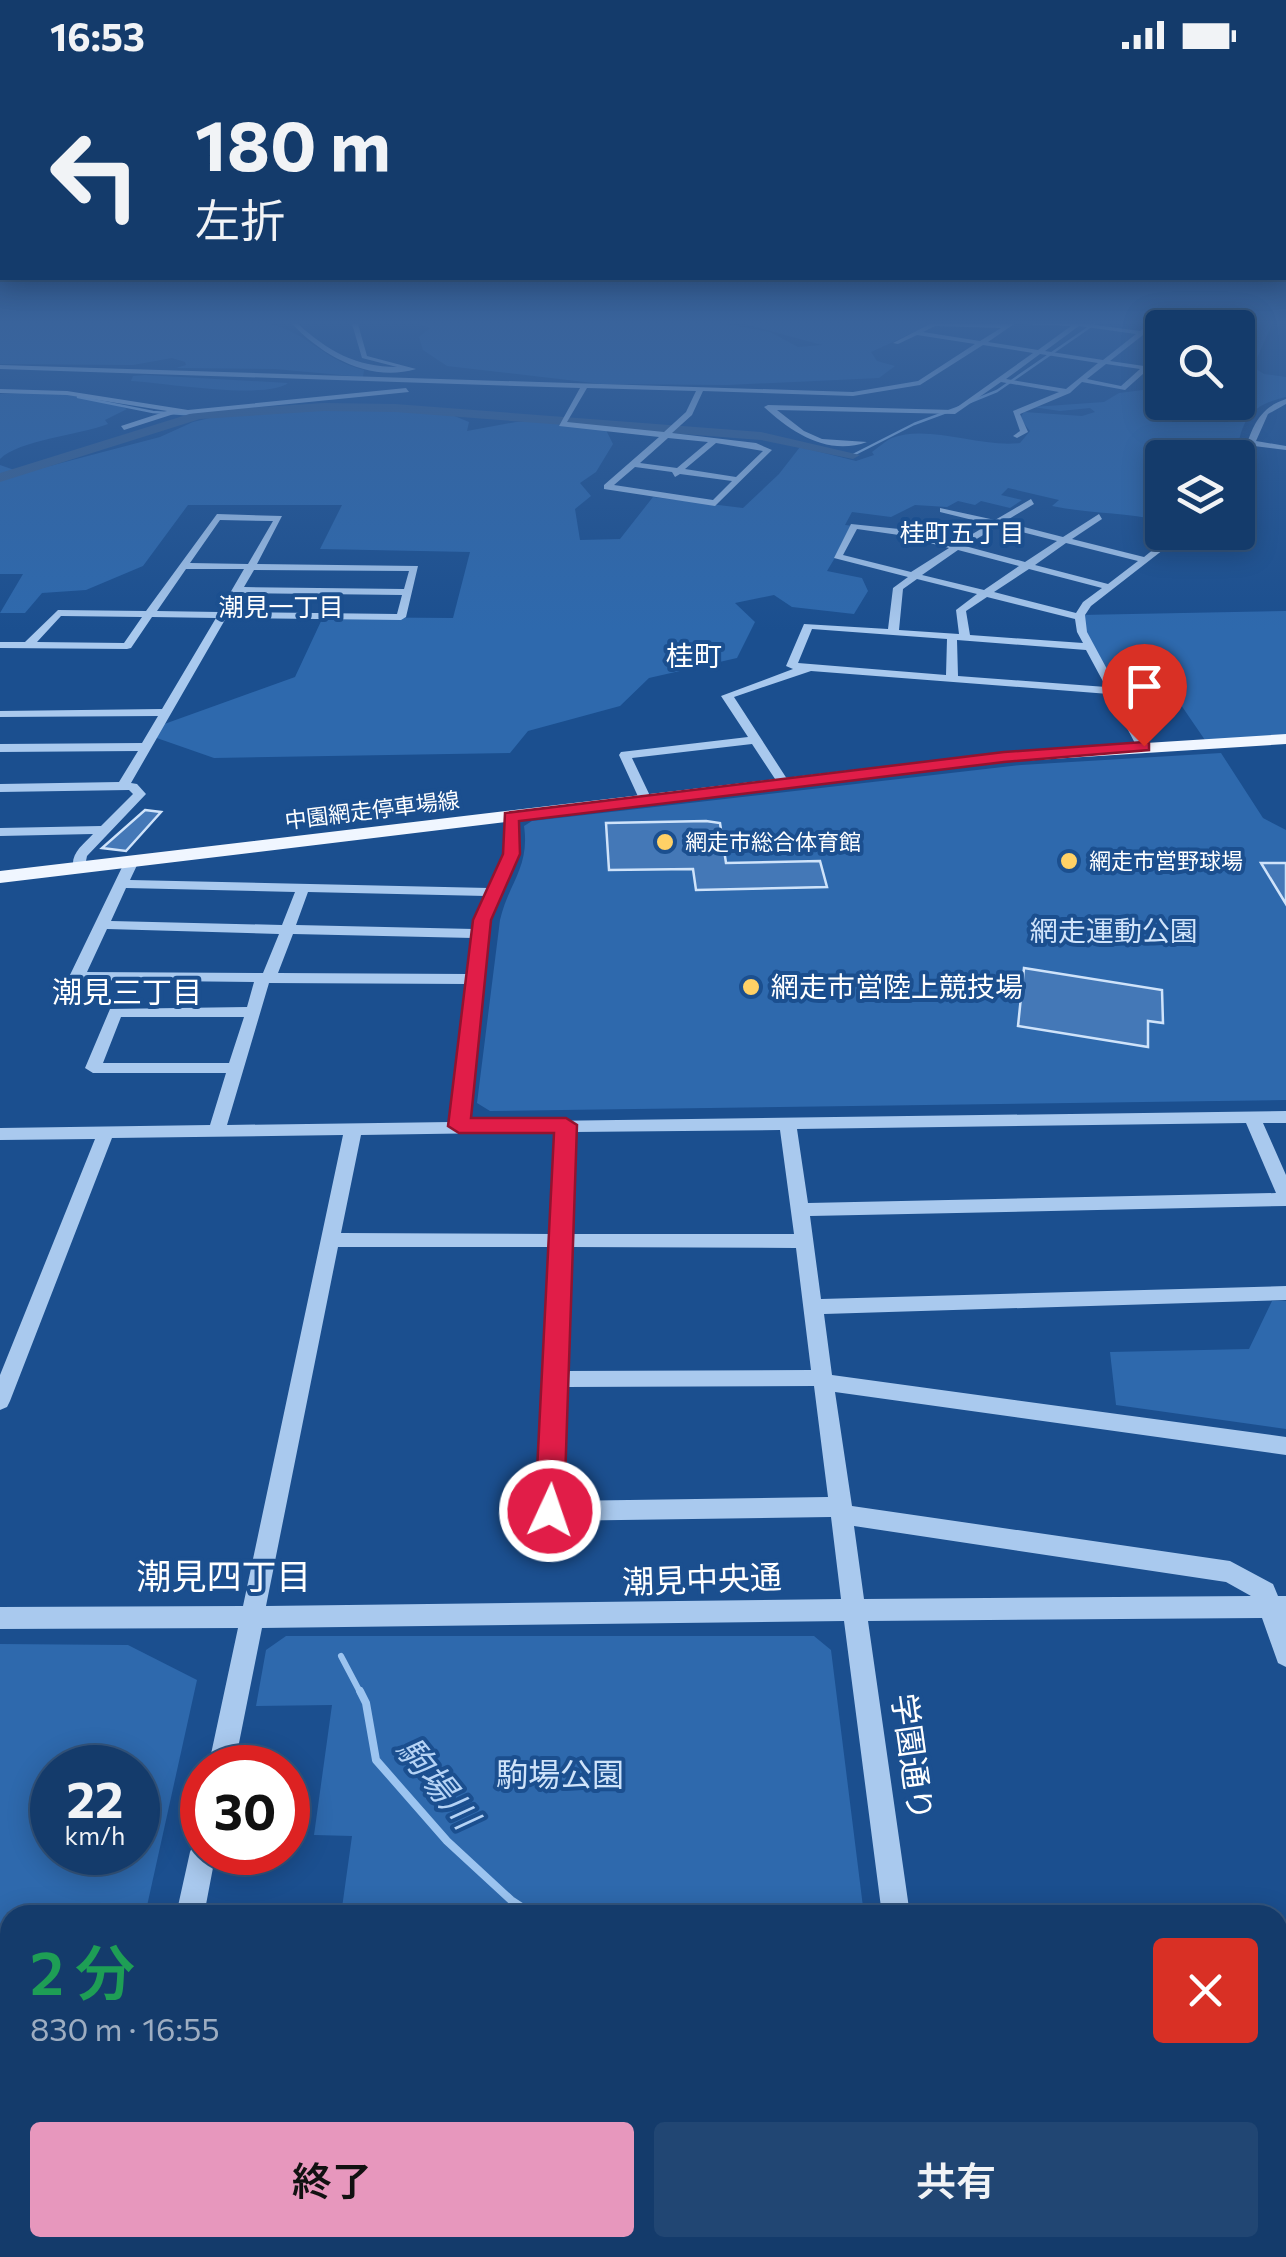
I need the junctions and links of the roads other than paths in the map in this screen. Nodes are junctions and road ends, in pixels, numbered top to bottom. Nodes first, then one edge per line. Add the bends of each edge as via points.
1 (130, 426) edge
2 (581, 426) edge
3 (675, 426) edge
4 (790, 426) edge
5 (1021, 426) edge
6 (124, 428) dead end
7 (666, 435) junction
8 (1017, 436) dead end
9 (715, 440) junction
10 (863, 442) dead end
11 (1255, 444) edge
12 (1286, 448) edge
13 (633, 464) junction
14 (679, 471) junction
15 (739, 480) junction
16 (652, 494) junction
17 (1032, 502) dead end
18 (944, 510) dead end
19 (1099, 517) dead end
20 (998, 523) junction
21 (1066, 540) junction
22 (958, 547) junction
23 (1159, 550) edge
24 (1146, 560) junction
25 (184, 566) junction
26 (252, 566) junction
27 (1028, 566) junction
28 (917, 574) junction
29 (1108, 587) junction
30 (237, 590) junction
31 (407, 592) junction
32 (988, 594) junction
33 (150, 614) junction
34 (222, 616) junction
35 (1079, 618) junction
36 (894, 633) junction
37 (958, 637) junction
38 (28, 645) junction
39 (0, 646) edge
40 (1091, 646) junction
41 (808, 668) junction
42 (952, 678) junction
43 (1114, 691) junction
44 (164, 712) junction
45 (0, 714) edge
46 (755, 740) junction
47 (1286, 740) edge
48 (145, 746) junction
49 (1144, 746) junction
50 (0, 748) edge
51 (783, 782) junction
52 (123, 786) junction
53 (0, 788) edge
54 (646, 800) junction
55 (511, 816) junction
56 (104, 830) junction
57 (0, 832) edge
58 (132, 861) junction
59 (79, 868) junction
60 (0, 878) edge
61 (118, 884) junction
62 (303, 888) junction
63 (493, 892) junction
64 (100, 925) junction
65 (287, 929) junction
66 (481, 934) junction
67 (266, 978) junction
68 (478, 979) junction
69 (253, 1012) junction
70 (236, 1068) junction
71 (1252, 1117) junction
72 (1286, 1117) edge
73 (788, 1124) junction
74 (566, 1125) junction
75 (459, 1126) junction
76 (353, 1130) junction
77 (217, 1131) junction
78 (106, 1132) junction
79 (0, 1134) edge
80 (1286, 1197) edge
81 (800, 1210) junction
82 (330, 1240) junction
83 (562, 1240) junction
84 (804, 1241) junction
85 (1286, 1293) edge
86 (814, 1307) junction
87 (557, 1379) junction
88 (824, 1380) junction
89 (0, 1401) edge
90 (1286, 1446) edge
91 (842, 1511) junction
92 (1278, 1607) edge
93 (854, 1609) junction
94 (251, 1617) junction
95 (0, 1618) edge
96 (1286, 1654) edge
97 (226, 1745) edge
98 (198, 1875) edge
99 (192, 1905) edge
100 (895, 1905) edge

1 - 6 street
2 - 7 street
3 - 7 street
4 - 10 street via 805,439
5 - 8 street via 1024,432
7 - 9 street
7 - 13 street
9 - 14 street
9 - 15 street via 768,449
11 - 12 street
13 - 14 street
13 - 16 street via 607,487
14 - 15 street
14 - 16 street
15 - 16 street via 716,504
17 - 20 street
18 - 20 street
19 - 21 street
20 - 21 street
20 - 22 street
21 - 24 street
21 - 27 street
22 - 27 street
22 - 28 street
22 - 28 street via 854,526 837,556
23 - 24 street
24 - 29 street
25 - 26 street
25 - 26 street via 218,517 280,518
25 - 33 street
26 - 30 street
26 - 31 street via 415,568
27 - 29 street
27 - 32 street
28 - 32 street
28 - 36 street via 898,588
29 - 35 street
30 - 31 street
30 - 34 street
31 - 34 street via 400,618
32 - 35 street
32 - 37 street via 961,610
33 - 34 street
33 - 38 street via 58,613
33 - 38 street via 127,646
34 - 44 street
35 - 40 street
36 - 37 street
36 - 41 street via 808,626 791,666
37 - 40 street
37 - 42 street
38 - 39 street
40 - 43 street
41 - 42 street
41 - 46 street via 727,696
42 - 43 street
43 - 49 street
44 - 45 street
44 - 48 street
46 - 51 street
46 - 54 street via 626,755
47 - 49 main road, 中園網走停車場線
48 - 50 street
48 - 52 street
49 - 51 main road, 中園網走停車場線
51 - 54 main road, 中園網走停車場線
52 - 53 street
52 - 56 street via 140,794
54 - 55 main road, 中園網走停車場線
55 - 58 main road, 中園網走停車場線
55 - 63 street via 512,854
56 - 57 street
56 - 59 street via 80,855
58 - 59 main road, 中園網走停車場線
58 - 61 street
59 - 60 main road, 中園網走停車場線
61 - 62 street
61 - 64 street
62 - 63 street
62 - 65 street
63 - 66 street
64 - 65 street
64 - 67 street via 77,977
65 - 66 street
65 - 67 street
66 - 68 street
67 - 68 street
67 - 69 street
68 - 75 street
69 - 70 street
69 - 70 street via 116,1012 93,1068
70 - 77 street
71 - 72 street
71 - 73 street
71 - 80 street
73 - 74 street
73 - 81 street, 学園通り
74 - 75 street
74 - 83 street
75 - 76 street
76 - 77 street
76 - 82 street
77 - 78 street
78 - 79 street
78 - 89 street
80 - 81 street
81 - 84 street, 学園通り
82 - 83 street
82 - 94 street
83 - 84 street
83 - 87 street
84 - 86 street, 学園通り
85 - 86 street
86 - 88 street, 学園通り
87 - 88 street
87 - 91 street via 550,1511
88 - 90 street
88 - 91 street, 学園通り
91 - 92 street via 1230,1572
91 - 93 street, 学園通り
92 - 93 street, 潮見中央通
92 - 96 street
93 - 94 street, 潮見中央通
93 - 100 street, 学園通り
94 - 95 street, 潮見中央通
94 - 97 street
98 - 99 street

